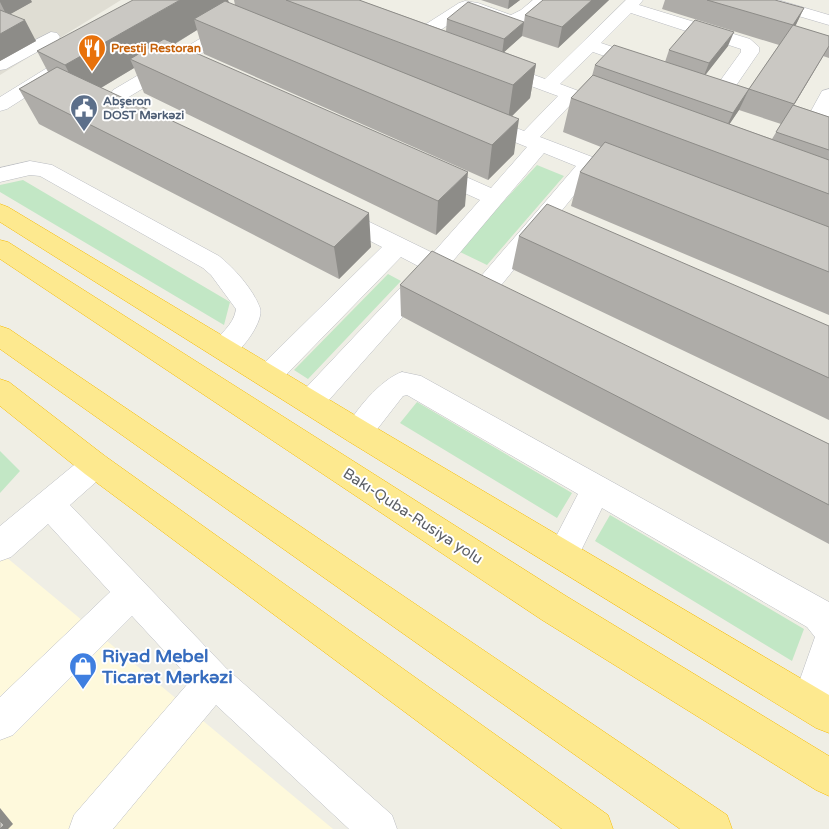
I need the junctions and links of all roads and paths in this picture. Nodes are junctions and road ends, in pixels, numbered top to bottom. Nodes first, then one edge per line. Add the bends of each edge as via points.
1 (542, 0) edge
2 (760, 0) edge
3 (803, 0) edge
4 (632, 4) edge
5 (829, 7) edge
6 (829, 20) edge
7 (400, 30) edge
8 (255, 31) edge
9 (51, 37) dead end
10 (418, 37) junction
11 (436, 44) edge
12 (590, 45) junction
13 (482, 62) edge
14 (66, 63) edge
15 (0, 65) edge
16 (661, 70) edge
17 (678, 76) edge
18 (547, 87) junction
19 (570, 95) junction
20 (829, 95) edge
21 (0, 105) edge
22 (463, 114) edge
23 (625, 115) edge
24 (829, 118) edge
25 (162, 127) edge
26 (534, 143) junction
27 (416, 163) edge
28 (589, 163) junction
29 (0, 175) edge
30 (644, 184) edge
31 (495, 198) junction
32 (319, 206) edge
33 (0, 212) edge
34 (398, 246) junction
35 (0, 248) edge
36 (436, 265) junction
37 (0, 336) edge
38 (223, 349) junction
39 (268, 376) junction
40 (0, 390) edge
41 (310, 401) junction
42 (358, 432) junction
43 (95, 465) junction
44 (596, 490) junction
45 (50, 505) junction
46 (0, 546) edge
47 (563, 554) junction
48 (133, 593) junction
49 (829, 629) edge
50 (829, 644) edge
51 (214, 680) junction
52 (819, 708) edge
53 (0, 722) edge
54 (829, 778) edge
55 (88, 829) edge
56 (378, 829) edge
57 (594, 829) edge
58 (713, 829) edge

1 - 10 lane via 515,20 465,6
2 - 6 lane
3 - 5 lane
4 - 12 lane
4 - 17 lane via 750,47 750,52 726,86 714,88
7 - 10 lane
8 - 25 lane via 236,27 226,30 190,62 120,94 116,100 119,105
9 - 15 lane
10 - 11 lane
12 - 16 lane
12 - 18 lane
13 - 18 lane
14 - 21 lane
18 - 19 lane
19 - 23 lane
19 - 26 lane
20 - 24 lane via 821,111
22 - 26 lane
26 - 28 lane
26 - 31 lane
27 - 31 lane
28 - 30 lane
28 - 36 lane via 553,221 493,293
29 - 38 lane via 30,168 45,170 211,262 248,309 248,322
31 - 36 lane
32 - 34 lane
33 - 38 highway
34 - 36 lane
34 - 39 lane
35 - 54 highway, Bakı-Quba-Rusiya yolu via 554,608
36 - 41 lane
37 - 58 highway
38 - 39 highway
39 - 41 highway
40 - 43 highway
41 - 42 highway
42 - 44 lane via 394,388 402,383 412,384
42 - 47 highway
43 - 45 lane
43 - 57 highway
44 - 47 lane
44 - 49 lane via 819,615
45 - 46 lane
45 - 48 lane
47 - 52 highway
48 - 51 lane
48 - 53 lane
50 - 52 lane
51 - 55 lane
51 - 56 lane

